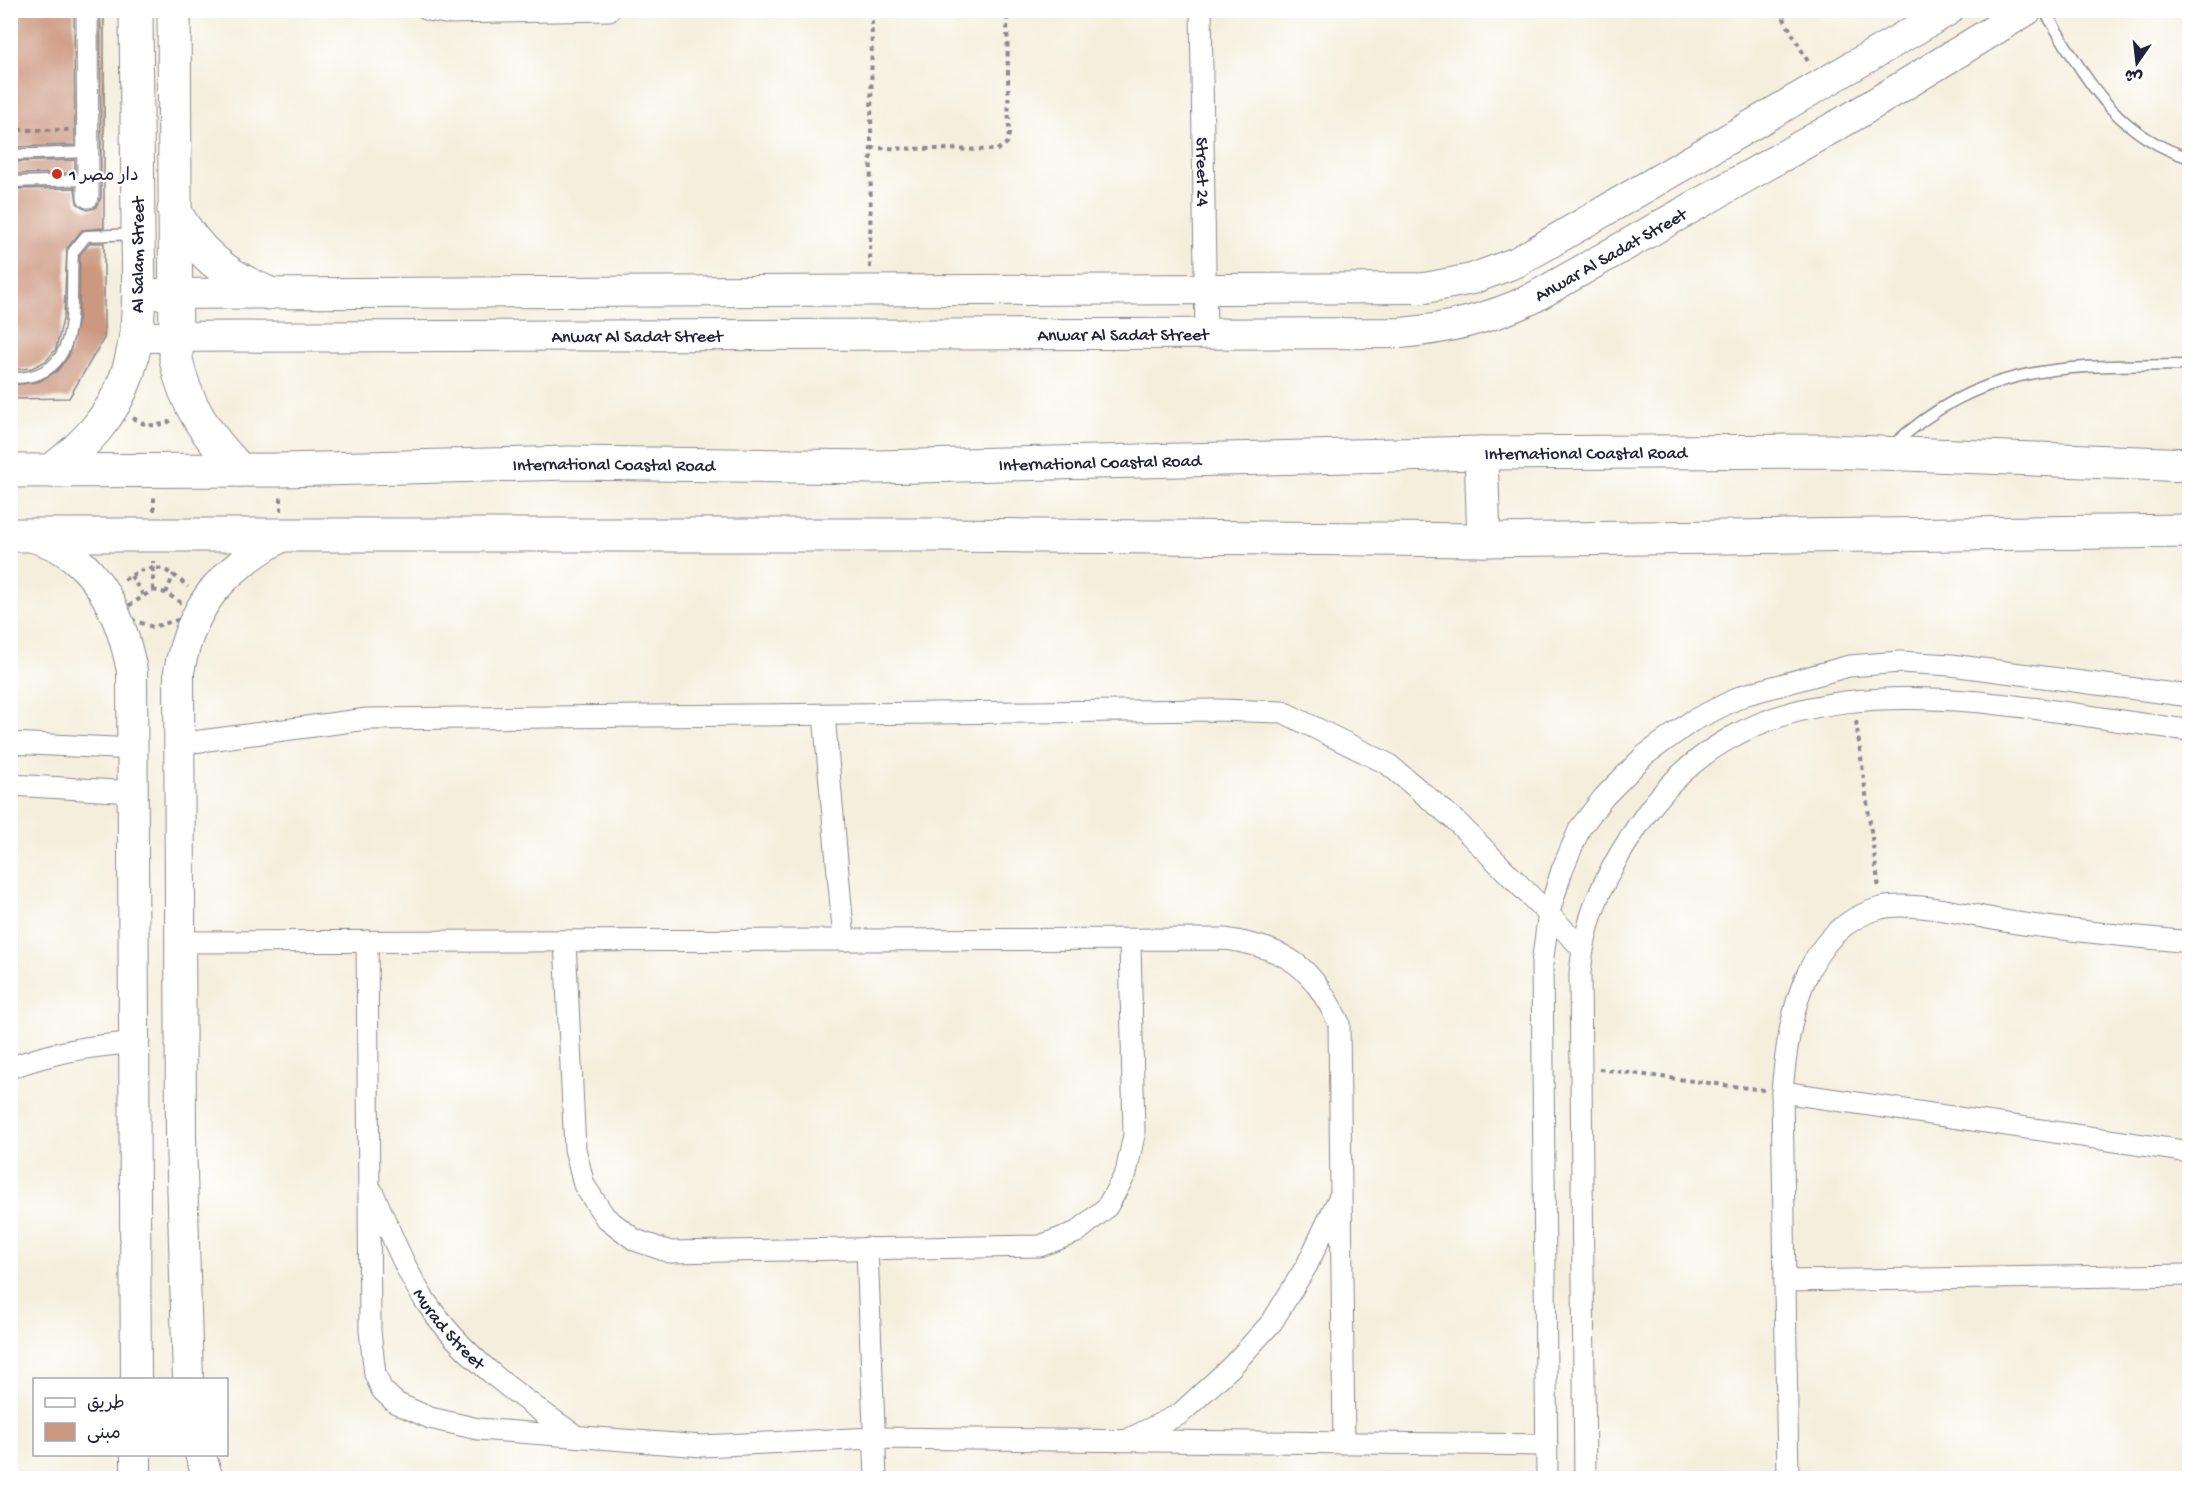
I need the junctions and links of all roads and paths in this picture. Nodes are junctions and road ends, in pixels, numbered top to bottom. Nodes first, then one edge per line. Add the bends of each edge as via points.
1 (87, 10) edge
2 (136, 10) edge
3 (174, 10) edge
4 (428, 10) edge
5 (609, 10) edge
6 (872, 10) edge
7 (1002, 10) edge
8 (1201, 10) edge
9 (1779, 10) edge
10 (1949, 10) edge
11 (2027, 10) edge
12 (2044, 10) edge
13 (1827, 80) junction
14 (1857, 114) junction
15 (10, 130) edge
16 (88, 130) junction
17 (871, 148) junction
18 (88, 153) junction
19 (10, 155) edge
20 (2190, 158) edge
21 (10, 182) edge
22 (88, 189) joint
23 (174, 210) junction
24 (138, 234) junction
25 (869, 291) junction
26 (1205, 291) junction
27 (680, 292) junction
28 (268, 293) junction
29 (138, 294) junction
30 (174, 294) junction
31 (1206, 334) junction
32 (682, 336) junction
33 (136, 337) junction
34 (175, 337) junction
35 (2190, 365) edge
36 (10, 378) edge
37 (114, 404) junction
38 (194, 411) junction
39 (1885, 452) junction
40 (1481, 453) junction
41 (2190, 465) edge
42 (240, 470) junction
43 (281, 470) junction
44 (10, 471) edge
45 (51, 471) junction
46 (2190, 531) edge
47 (19, 535) edge
48 (281, 537) junction
49 (1484, 540) junction
50 (174, 574) junction
51 (131, 576) junction
52 (166, 593) junction
53 (142, 595) junction
54 (110, 604) junction
55 (201, 608) junction
56 (2190, 696) edge
57 (1852, 699) junction
58 (824, 715) junction
59 (2190, 730) edge
60 (10, 743) edge
61 (178, 744) junction
62 (135, 749) junction
63 (10, 784) edge
64 (135, 792) junction
65 (1881, 908) junction
66 (1549, 912) junction
67 (844, 940) junction
68 (1130, 940) junction
69 (367, 941) junction
70 (565, 941) junction
71 (180, 942) junction
72 (2190, 942) edge
73 (1582, 948) junction
74 (135, 1043) junction
75 (1581, 1067) junction
76 (10, 1068) edge
77 (1782, 1092) junction
78 (2190, 1152) edge
79 (368, 1182) junction
80 (1342, 1193) junction
81 (867, 1248) junction
82 (2190, 1275) edge
83 (1785, 1281) junction
84 (136, 1378) edge
85 (188, 1378) edge
86 (578, 1437) junction
87 (875, 1438) junction
88 (1126, 1441) junction
89 (1344, 1443) junction
90 (1547, 1445) junction
91 (136, 1456) edge
92 (200, 1456) edge
93 (136, 1479) edge
94 (208, 1479) edge
95 (876, 1479) edge
96 (1547, 1479) edge
97 (1585, 1479) edge
98 (1788, 1479) edge

1 - 16 street
2 - 24 main road, Al Salam Street
3 - 23 main road, Al Salam Street
4 - 5 street
6 - 17 path
7 - 17 path via 1007,16 1007,143 997,150
8 - 26 street, Street 24
9 - 13 path
10 - 13 main road
11 - 14 main road, Anwar Al Sadat Street
12 - 20 lane via 2110,110 2146,139
13 - 14 main road
13 - 26 main road via 1538,251 1472,279 1401,290
14 - 31 main road, Anwar Al Sadat Street via 1531,299 1481,320 1401,333
15 - 16 path
16 - 18 street
17 - 25 path
18 - 19 lane
18 - 22 street
21 - 22 lane
23 - 28 main road via 191,238 212,261 230,275
23 - 30 main road, Al Salam Street
24 - 29 main road, Al Salam Street
24 - 36 lane via 86,236 76,245 72,252 68,339 63,356 31,378
25 - 26 main road
25 - 27 main road
26 - 31 street, Street 24
27 - 28 main road
27 - 32 main road
28 - 30 main road
29 - 30 main road
29 - 33 main road, Al Salam Street
30 - 34 main road, Al Salam Street
31 - 32 main road, Anwar Al Sadat Street
32 - 34 main road, Anwar Al Sadat Street
33 - 34 main road, Anwar Al Sadat Street
33 - 37 main road, Al Salam Street via 127,376
34 - 38 main road, Al Salam Street via 180,380
35 - 39 lane via 2059,368 2018,374 1959,396
37 - 38 path via 146,425 157,426
37 - 45 main road, Al Salam Street via 83,444
38 - 42 main road, Al Salam Street via 210,438
39 - 40 main road, International Coastal Road
39 - 41 main road, International Coastal Road
40 - 43 main road, International Coastal Road via 900,466 569,463
40 - 49 main road
42 - 43 main road, International Coastal Road
42 - 45 main road, International Coastal Road
43 - 48 path
44 - 45 main road, International Coastal Road
46 - 49 main road
47 - 48 main road
47 - 54 main road via 59,547 76,561
48 - 49 main road via 651,534
48 - 55 main road via 228,572
50 - 51 path via 153,567
50 - 52 path
50 - 55 path
51 - 53 path
51 - 54 path
52 - 53 path via 153,590
52 - 55 path
53 - 54 path
54 - 55 path via 153,627
54 - 62 main road via 132,671
55 - 61 main road via 183,650 179,672
56 - 66 street via 1900,662 1849,666 1744,695 1692,721 1645,755 1604,797 1580,828
57 - 59 street via 1948,699
57 - 65 path
57 - 73 street via 1805,708 1760,723 1718,745 1681,774 1649,809 1623,848 1595,899
58 - 61 street via 367,719
58 - 66 street via 1283,712 1388,764 1455,821
58 - 67 street
60 - 62 street
61 - 71 main road
62 - 64 main road
63 - 64 street
64 - 74 main road
65 - 72 street via 1920,908 2033,926
65 - 77 street via 1846,925 1818,953 1799,994 1787,1039
66 - 73 street
66 - 90 street via 1542,964
67 - 68 street
67 - 70 street
68 - 80 street via 1226,939 1263,945 1296,963 1322,989 1339,1023
68 - 81 street via 1134,1135 1126,1173 1107,1207 1077,1232 1040,1246
69 - 70 street
69 - 71 street
69 - 79 street
70 - 81 street via 575,1149 584,1185 605,1217 634,1240 670,1252
71 - 85 main road
73 - 75 street
74 - 76 street via 51,1053
74 - 84 main road
75 - 77 path
75 - 97 street
77 - 78 street
77 - 83 street
79 - 86 street, Murad Street via 426,1302 471,1356 522,1399
79 - 86 street via 370,1331 375,1374 382,1390 396,1403 430,1418 478,1429
80 - 88 street via 1307,1265 1272,1322 1180,1414
80 - 89 street
81 - 87 street
82 - 83 street
83 - 98 street
86 - 87 street via 702,1446
87 - 88 street
87 - 95 street
88 - 89 street
89 - 90 street
90 - 96 street
91 - 93 main road
92 - 94 main road

